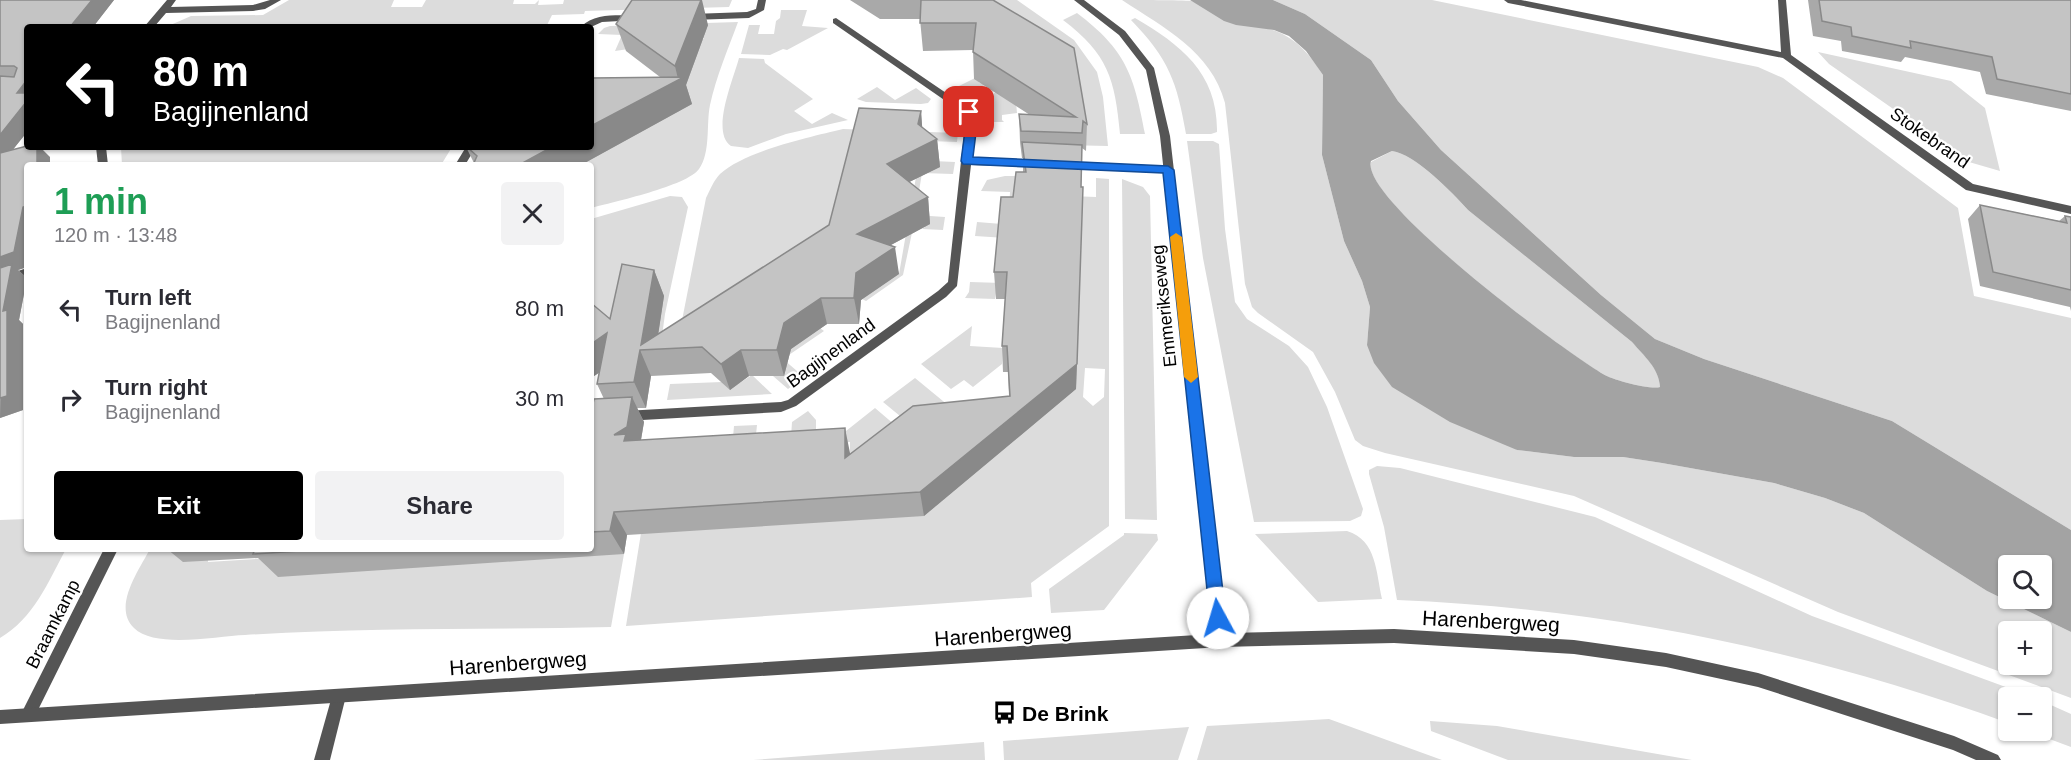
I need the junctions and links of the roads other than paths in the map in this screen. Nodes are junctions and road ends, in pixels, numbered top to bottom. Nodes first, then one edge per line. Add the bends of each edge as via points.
1 (172, 0) edge
2 (277, 0) edge
3 (762, 0) edge
4 (1078, 0) edge
5 (1508, 0) edge
6 (1782, 0) edge
7 (163, 10) junction
8 (682, 17) edge
9 (648, 18) edge
10 (836, 21) dead end
11 (151, 24) edge
12 (588, 24) edge
13 (1786, 56) junction
14 (967, 161) junction
15 (1168, 170) junction
16 (2071, 210) edge
17 (24, 273) edge
18 (0, 281) edge
19 (614, 417) edge
20 (110, 552) edge
21 (1221, 640) junction
22 (339, 696) junction
23 (28, 715) junction
24 (0, 717) edge
25 (322, 760) edge
26 (1993, 760) edge

1 - 7 street
2 - 7 street via 253,8
3 - 8 street via 759,10 749,15
4 - 15 street, Emmerikseweg via 1122,33 1151,70
5 - 13 street, Stokebrand
6 - 13 street
7 - 11 street
9 - 12 street via 600,19
10 - 14 street, Bagijnenland via 971,114
13 - 16 street, Stokebrand via 1970,187
14 - 15 street
14 - 19 street, Bagijnenland via 950,288 800,398 781,407
15 - 21 street, Emmerikseweg
17 - 18 street
20 - 23 street, Braamkamp
21 - 22 street, Harenbergweg
21 - 26 street, Harenbergweg via 1395,636 1574,647 1666,660 1758,680 1954,743
22 - 23 street, Harenbergweg
22 - 25 street
23 - 24 street, Harenbergweg

